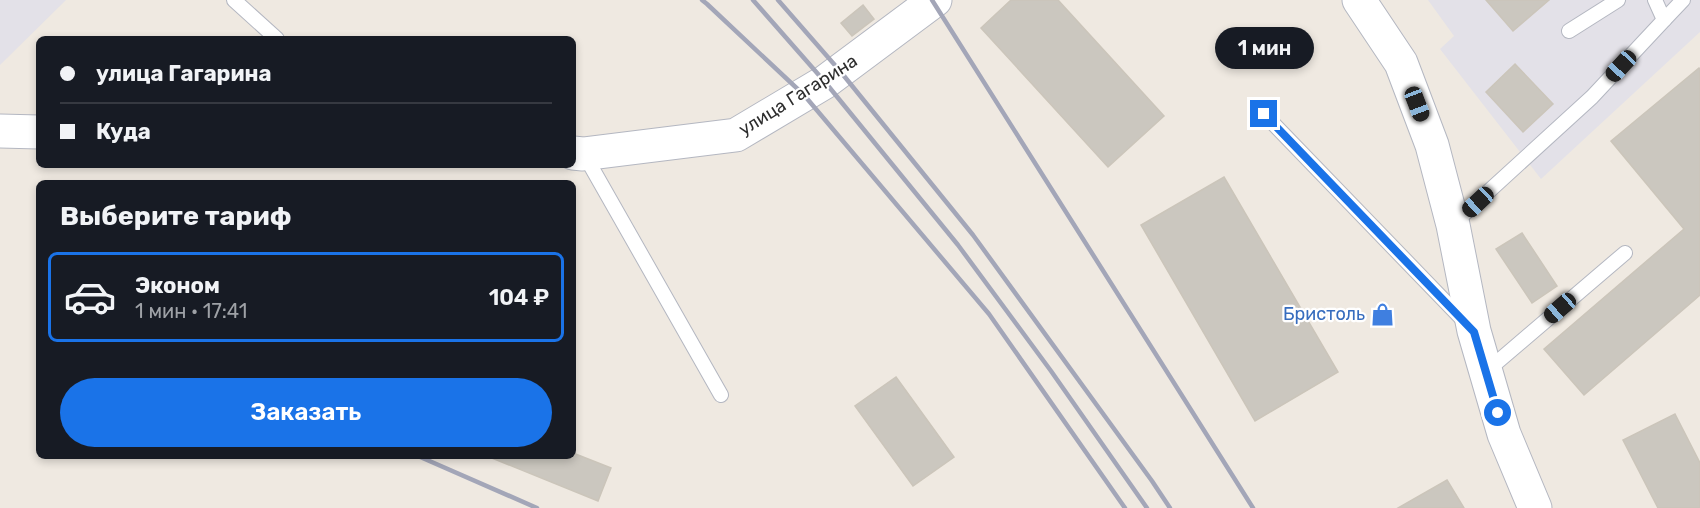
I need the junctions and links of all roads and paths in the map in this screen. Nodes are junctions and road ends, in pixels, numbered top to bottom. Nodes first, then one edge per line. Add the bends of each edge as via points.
1 (234, 0) edge
2 (935, 0) edge
3 (1359, 0) edge
4 (1618, 0) edge
5 (1655, 0) edge
6 (1683, 0) edge
7 (1664, 20) junction
8 (1569, 30) dead end
9 (274, 36) edge
10 (1264, 114) dead end
11 (0, 131) edge
12 (36, 132) edge
13 (578, 154) edge
14 (1453, 225) junction
15 (1625, 253) dead end
16 (1474, 332) junction
17 (1486, 371) junction
18 (721, 395) dead end
19 (1535, 508) edge

1 - 9 lane
2 - 13 street, улица Гагарина via 825,82 736,135
3 - 14 street via 1401,63 1432,145
4 - 8 lane
5 - 7 lane
6 - 7 lane
7 - 14 lane via 1592,98
10 - 16 lane
11 - 12 street
13 - 18 lane
14 - 16 street
15 - 17 lane
16 - 17 street
17 - 19 street via 1504,434

